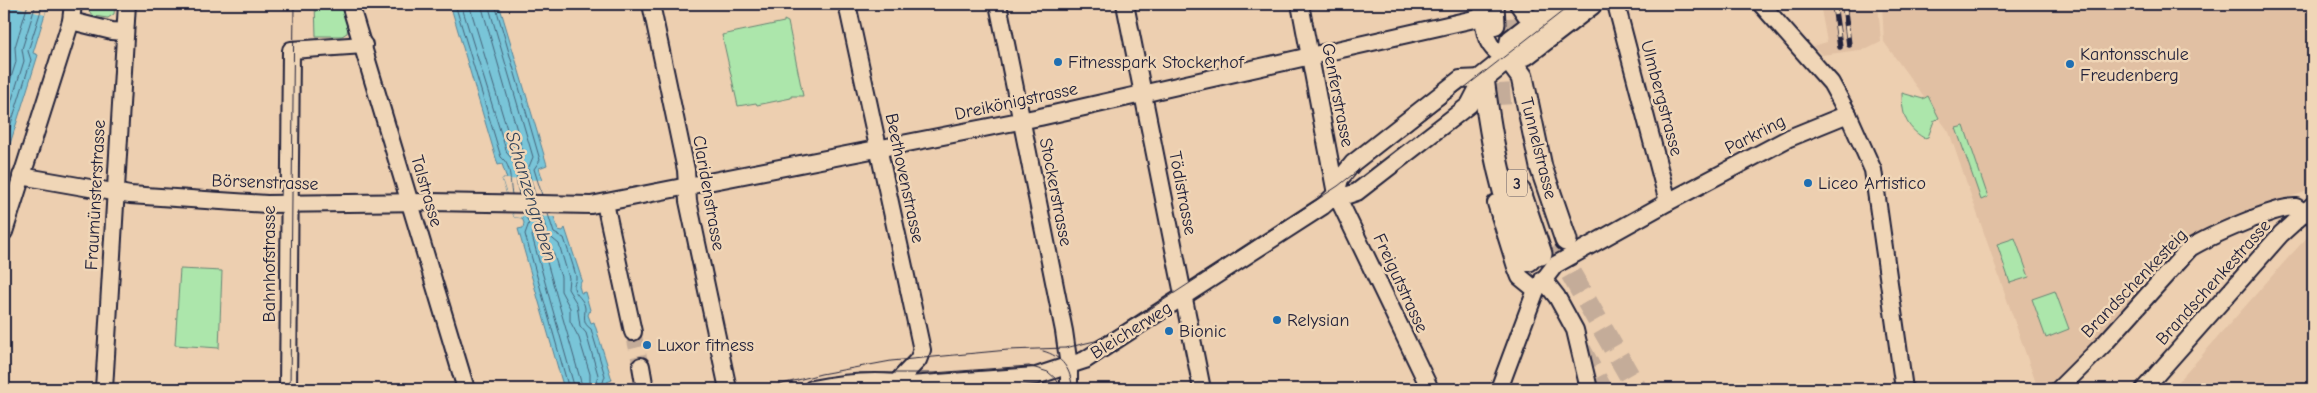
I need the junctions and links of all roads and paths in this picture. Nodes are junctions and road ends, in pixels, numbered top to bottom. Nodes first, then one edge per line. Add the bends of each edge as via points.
1 (73, 4) edge
2 (127, 4) edge
3 (350, 4) edge
4 (651, 4) edge
5 (847, 4) edge
6 (998, 4) edge
7 (1126, 4) edge
8 (1300, 4) edge
9 (1559, 4) edge
10 (1591, 4) edge
11 (1616, 4) edge
12 (1761, 4) edge
13 (1498, 11) edge
14 (71, 21) junction
15 (1536, 22) junction
16 (125, 32) junction
17 (364, 45) junction
18 (1310, 56) junction
19 (1508, 58) junction
20 (1483, 78) junction
21 (1143, 94) junction
22 (1507, 106) tunnel mouth
23 (1848, 114) junction
24 (1022, 121) junction
25 (878, 149) junction
26 (21, 176) junction
27 (687, 186) junction
28 (115, 193) junction
29 (1336, 194) junction
30 (409, 202) junction
31 (1668, 202) junction
32 (605, 203) junction
33 (1496, 203) dead end
34 (290, 204) junction
35 (510, 204) joint
36 (2309, 209) edge
37 (4, 232) edge
38 (1548, 250) junction
39 (1540, 285) junction
40 (1183, 297) junction
41 (633, 332) tunnel mouth
42 (641, 366) tunnel mouth
43 (1068, 366) junction
44 (896, 382) junction
45 (940, 386) edge
46 (104, 389) edge
47 (288, 389) edge
48 (466, 389) edge
49 (645, 389) edge
50 (728, 389) edge
51 (812, 389) edge
52 (1069, 389) edge
53 (1202, 389) edge
54 (1430, 389) edge
55 (1499, 389) edge
56 (1589, 389) edge
57 (1904, 389) edge
58 (2059, 389) edge
59 (2144, 389) edge

1 - 14 street
2 - 16 street, Fraumünsterstrasse
3 - 17 street, Talstrasse
4 - 27 street, Claridenstrasse
5 - 25 street, Beethovenstrasse
6 - 24 street, Stockerstrasse
7 - 21 street, Tödistrasse
8 - 18 street, Genferstrasse
9 - 15 main road
10 - 19 main road via 1526,54
11 - 31 street, Ulmbergstrasse
12 - 23 street via 1831,83
13 - 15 street via 1525,14
13 - 18 street, Dreikönigstrasse
13 - 19 street via 1484,33 1489,45
14 - 16 street
14 - 26 street
15 - 19 main road via 1512,41
16 - 28 street, Fraumünsterstrasse
17 - 30 street, Talstrasse
17 - 34 street, Bahnhofstrasse via 291,50
18 - 21 street, Dreikönigstrasse
18 - 29 street, Genferstrasse
19 - 20 main road, Bleicherweg
19 - 38 main road, Tunnelstrasse via 1522,77 1542,167
20 - 29 street, Bleicherweg via 1469,105 1357,192
20 - 29 street, Bleicherweg via 1460,80 1353,163 1340,179
20 - 38 main road via 1493,144 1514,225
21 - 24 street, Dreikönigstrasse
21 - 40 street, Tödistrasse
22 - 38 main road, Tunnelstrasse / 3 via 1508,149 1522,202
23 - 31 street, Parkring via 1789,138
23 - 57 street via 1876,182
24 - 25 street, Dreikönigstrasse
24 - 43 street, Stockerstrasse
25 - 27 street, Dreikönigstrasse
25 - 44 street, Beethovenstrasse via 922,350 918,360
26 - 28 street, Börsenstrasse
26 - 37 street
27 - 32 street, Dreikönigstrasse
27 - 50 street, Claridenstrasse
28 - 34 street, Börsenstrasse
28 - 46 street, Fraumünsterstrasse
29 - 40 street, Bleicherweg via 1323,206
29 - 54 street, Freigutstrasse
30 - 34 street, Börsenstrasse
30 - 35 street, Börsenstrasse
30 - 48 street, Talstrasse
31 - 39 street, Parkring via 1555,266
32 - 35 street, Dreikönigstrasse
32 - 41 street
33 - 39 street via 1520,277
34 - 47 street, Bahnhofstrasse
36 - 58 street, Brandschenkesteig via 2281,209 2208,237 2190,248
36 - 59 street, Brandschenkestrasse via 2281,234
39 - 55 street, Parkring
39 - 56 street via 1557,297 1575,330
40 - 43 street, Bleicherweg via 1085,360
40 - 53 street, Tödistrasse
42 - 49 street
43 - 45 street, Bleicherweg via 1036,376
43 - 52 street, Stockerstrasse
44 - 45 street, Bleicherweg
44 - 51 street, Bleicherweg

